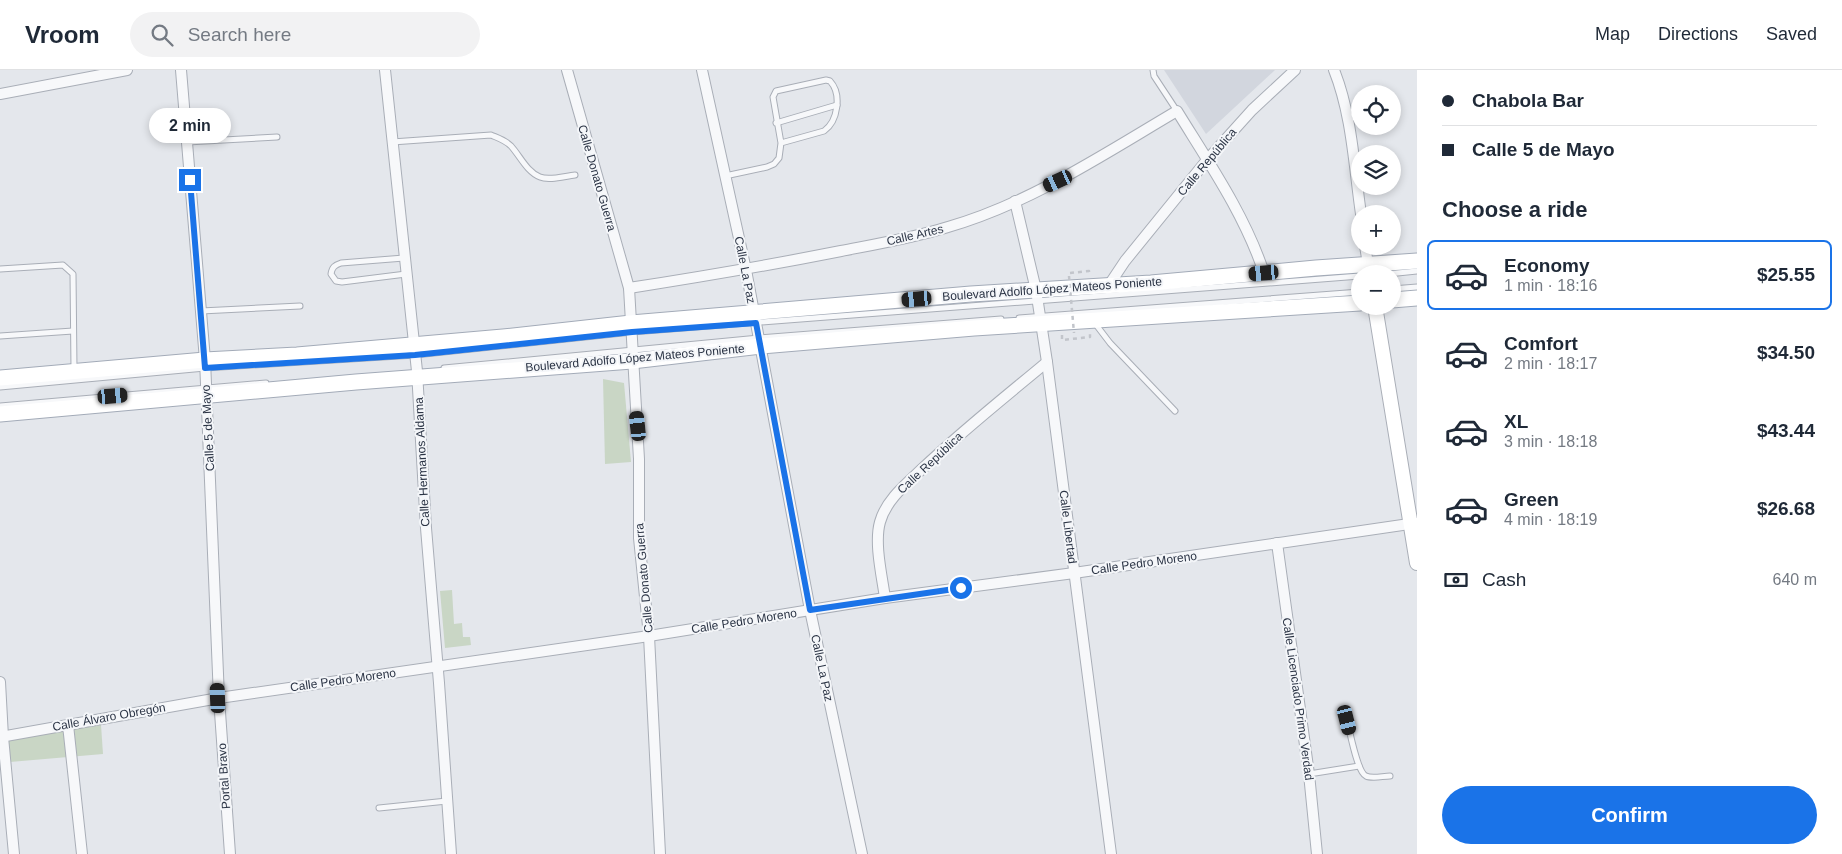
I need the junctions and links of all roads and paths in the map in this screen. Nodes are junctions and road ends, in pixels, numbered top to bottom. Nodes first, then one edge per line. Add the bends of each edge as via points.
1 (127, 70) edge
2 (181, 70) edge
3 (385, 70) edge
4 (567, 70) edge
5 (702, 70) edge
6 (1153, 70) edge
7 (1296, 70) edge
8 (1334, 70) edge
9 (0, 94) edge
10 (837, 106) junction
11 (1177, 111) junction
12 (776, 123) junction
13 (277, 137) dead end
14 (187, 142) junction
15 (392, 142) junction
16 (782, 144) junction
17 (1207, 160) junction
18 (575, 175) dead end
19 (726, 176) junction
20 (1015, 201) junction
21 (1359, 205) edge
22 (404, 258) junction
23 (1417, 261) edge
24 (1397, 265) edge
25 (0, 269) edge
26 (746, 270) junction
27 (1089, 271) dead end
28 (1351, 271) edge
29 (1417, 271) edge
30 (1351, 272) edge
31 (1264, 273) junction
32 (1401, 273) edge
33 (406, 274) junction
34 (1108, 285) junction
35 (1417, 287) edge
36 (629, 288) junction
37 (1401, 288) edge
38 (1351, 293) edge
39 (1036, 296) junction
40 (1417, 298) edge
41 (1401, 299) edge
42 (1351, 304) edge
43 (300, 306) dead end
44 (201, 311) junction
45 (1377, 315) edge
46 (755, 318) junction
47 (1040, 320) junction
48 (1093, 320) junction
49 (632, 328) junction
50 (73, 331) junction
51 (1074, 333) dead end
52 (0, 336) edge
53 (1090, 337) dead end
54 (1062, 340) dead end
55 (760, 342) junction
56 (415, 350) junction
57 (632, 355) junction
58 (1047, 362) junction
59 (205, 364) junction
60 (436, 369) dead end
61 (74, 372) junction
62 (417, 372) junction
63 (0, 378) edge
64 (273, 382) dead end
65 (0, 387) edge
66 (207, 391) junction
67 (0, 406) edge
68 (1175, 411) dead end
69 (0, 414) edge
70 (1414, 523) edge
71 (1277, 544) junction
72 (1417, 563) edge
73 (1074, 573) junction
74 (885, 598) junction
75 (810, 610) junction
76 (649, 636) junction
77 (437, 666) junction
78 (0, 682) edge
79 (218, 698) junction
80 (1347, 720) dead end
81 (68, 724) junction
82 (2, 737) edge
83 (1359, 766) junction
84 (1309, 774) junction
85 (1390, 776) dead end
86 (447, 801) junction
87 (379, 808) dead end
88 (14, 854) edge
89 (82, 854) edge
90 (230, 854) edge
91 (451, 854) edge
92 (660, 854) edge
93 (862, 854) edge
94 (1111, 854) edge
95 (1317, 854) edge

1 - 9 street
2 - 14 street, Calle 5 de Mayo
3 - 15 street, Calle Hermanos Aldama
4 - 36 street, Calle Donato Guerra
5 - 19 street, Calle La Paz
6 - 11 lane
7 - 17 street, Calle República via 1252,110
8 - 21 street via 1347,117
10 - 12 lane
10 - 12 lane via 835,87 826,80 776,91 773,97
10 - 16 lane via 824,131
11 - 17 street
11 - 20 street, Calle Artes via 1058,181
12 - 16 lane
13 - 14 lane
14 - 44 street, Calle 5 de Mayo
15 - 18 lane via 491,135 510,145 531,172 540,178
15 - 22 street, Calle Hermanos Aldama
16 - 19 lane via 774,164
17 - 31 street via 1245,226
17 - 34 street, Calle República
19 - 26 street, Calle La Paz
20 - 26 street, Calle Artes via 949,227
20 - 39 street, Calle Libertad
22 - 33 street, Calle Hermanos Aldama
22 - 33 lane via 336,265 331,274 336,281 342,282
23 - 24 main road, Boulevard Adolfo López Mateos Poniente
25 - 50 lane via 63,265 69,269 73,274
26 - 36 street, Calle Artes
26 - 46 street, Calle La Paz
27 - 51 path, bridge via 1069,275
28 - 31 main road, Boulevard Adolfo López Mateos Poniente
29 - 32 lane
30 - 39 lane
31 - 34 main road, Boulevard Adolfo López Mateos Poniente
33 - 56 street, Calle Hermanos Aldama
34 - 39 main road, Boulevard Adolfo López Mateos Poniente
35 - 37 lane
36 - 49 street, Calle Donato Guerra
38 - 47 lane
39 - 46 main road, Boulevard Adolfo López Mateos Poniente via 961,295
39 - 47 street, Calle Libertad
40 - 41 main road
42 - 48 main road, Boulevard Adolfo López Mateos Poniente
43 - 44 lane
44 - 59 street, Calle 5 de Mayo
45 - 70 street
46 - 49 main road, Boulevard Adolfo López Mateos Poniente
46 - 55 street, Calle La Paz
47 - 48 main road, Boulevard Adolfo López Mateos Poniente
47 - 55 main road, Boulevard Adolfo López Mateos Poniente
47 - 58 street, Calle Libertad
48 - 68 lane via 1110,343
49 - 56 main road, Boulevard Adolfo López Mateos Poniente via 503,337
49 - 57 street, Calle Donato Guerra
50 - 52 lane
50 - 61 lane
53 - 54 path
55 - 57 main road, Boulevard Adolfo López Mateos Poniente
55 - 75 street, Calle La Paz
56 - 59 main road, Boulevard Adolfo López Mateos Poniente via 297,355
56 - 62 street, Calle Hermanos Aldama
57 - 60 lane
57 - 62 main road, Boulevard Adolfo López Mateos Poniente
57 - 76 street, Calle Donato Guerra via 639,459 639,538
58 - 73 street, Calle Libertad
58 - 74 street, Calle República via 946,446 885,508 878,537
59 - 61 main road, Boulevard Adolfo López Mateos Poniente
59 - 65 lane
59 - 66 street, Calle 5 de Mayo
61 - 63 main road, Boulevard Adolfo López Mateos Poniente
62 - 66 main road, Boulevard Adolfo López Mateos Poniente
62 - 77 street, Calle Hermanos Aldama
64 - 66 lane
66 - 67 lane
66 - 69 main road, Boulevard Adolfo López Mateos Poniente
66 - 79 street, Calle 5 de Mayo
70 - 71 street, Calle Pedro Moreno
70 - 72 street
71 - 73 street, Calle Pedro Moreno
71 - 84 street, Calle Licenciado Primo Verdad
73 - 74 street, Calle Pedro Moreno
73 - 94 street, Calle Libertad
74 - 75 street, Calle Pedro Moreno
75 - 76 street, Calle Pedro Moreno
75 - 93 street, Calle La Paz
76 - 77 street, Calle Pedro Moreno
76 - 92 street, Calle Donato Guerra
77 - 79 street, Calle Pedro Moreno
77 - 86 street, Calle Hermanos Aldama
78 - 82 street
79 - 81 street, Calle Álvaro Obregón
79 - 90 street, Portal Bravo
80 - 83 lane
81 - 82 street, Calle Álvaro Obregón
81 - 89 street
82 - 88 street
83 - 84 lane
83 - 85 lane via 1367,777
84 - 95 street, Calle Licenciado Primo Verdad
86 - 87 lane
86 - 91 street, Calle Hermanos Aldama

